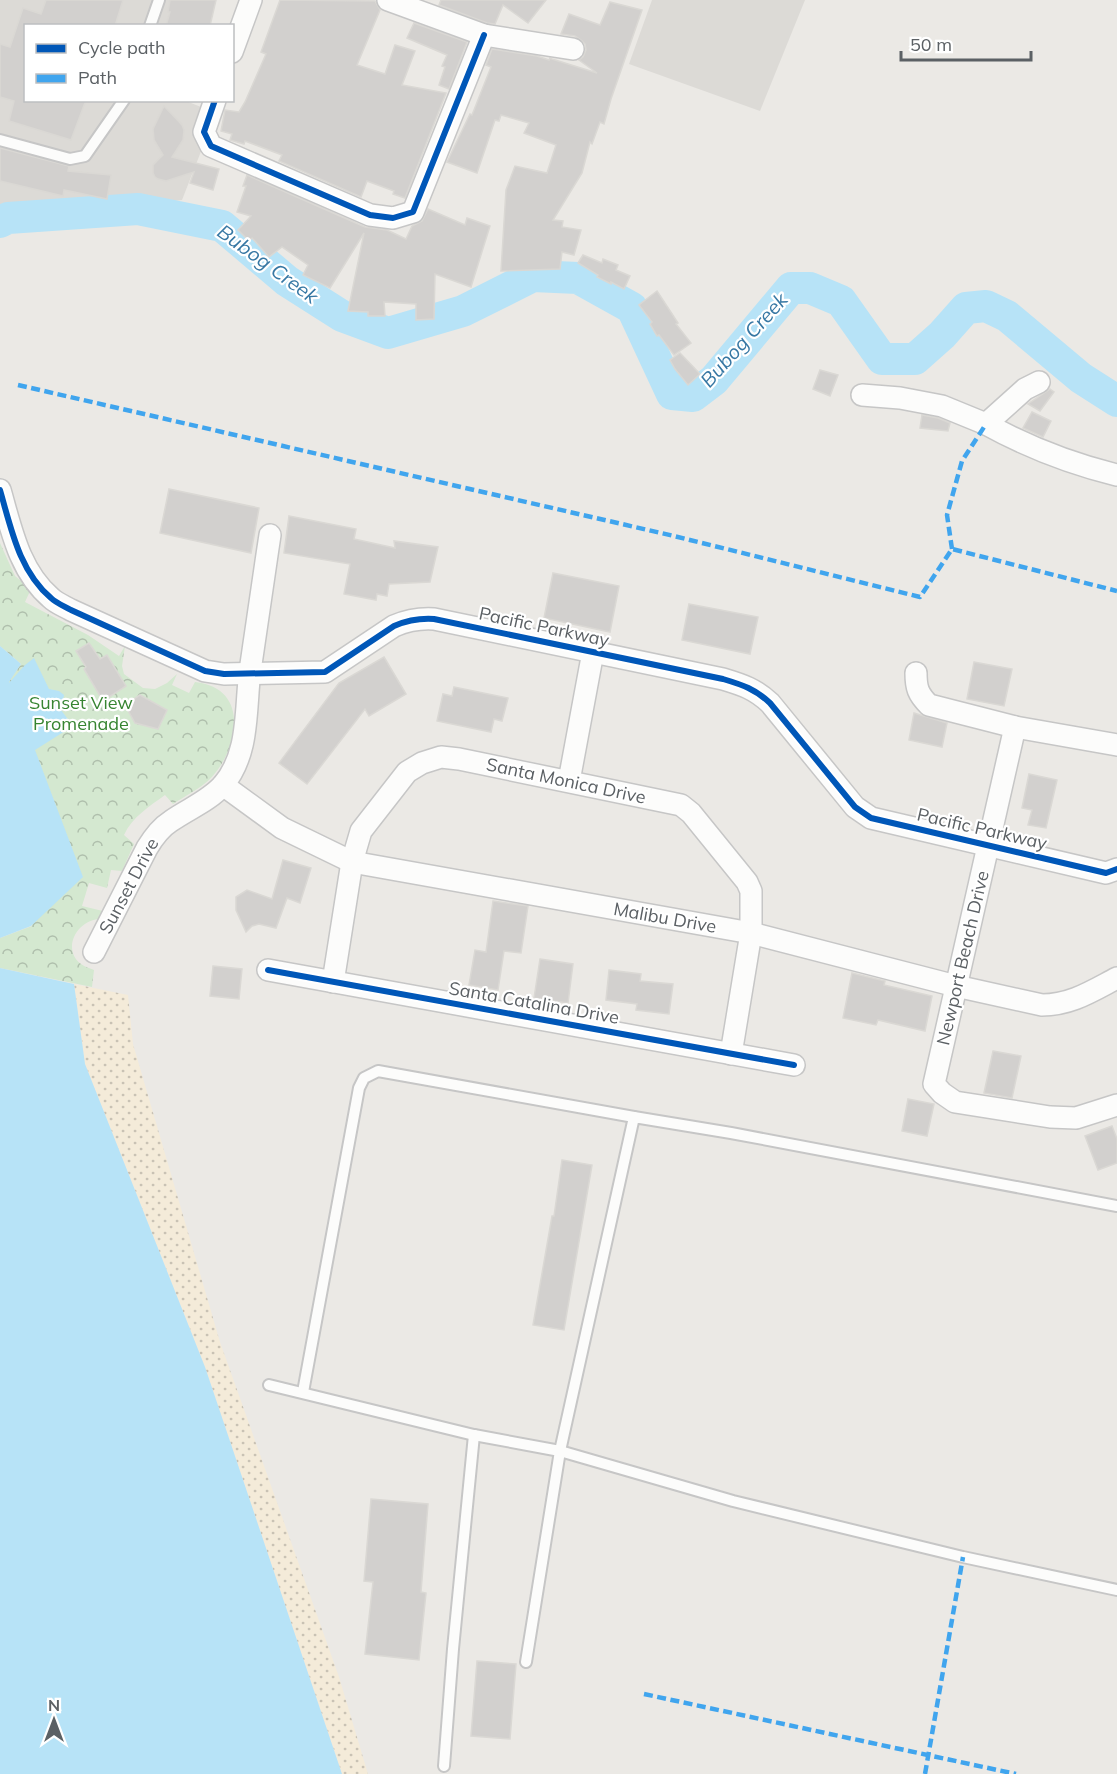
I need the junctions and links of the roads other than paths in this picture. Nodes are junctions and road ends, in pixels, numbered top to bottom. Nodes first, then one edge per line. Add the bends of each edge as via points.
1 (159, 0) edge
2 (251, 0) edge
3 (388, 0) edge
4 (151, 24) edge
5 (484, 35) junction
6 (234, 47) edge
7 (573, 50) dead end
8 (123, 102) edge
9 (214, 102) edge
10 (0, 140) edge
11 (1039, 382) dead end
12 (862, 395) dead end
13 (986, 424) junction
14 (1117, 475) edge
15 (0, 490) edge
16 (270, 535) dead end
17 (593, 652) junction
18 (916, 673) dead end
19 (250, 674) junction
20 (1015, 727) junction
21 (1117, 746) edge
22 (569, 782) junction
23 (223, 785) junction
24 (988, 846) junction
25 (352, 862) junction
26 (1113, 876) edge
27 (751, 933) junction
28 (94, 952) dead end
29 (268, 970) dead end
30 (1117, 978) edge
31 (333, 982) junction
32 (956, 986) junction
33 (731, 1054) junction
34 (794, 1065) dead end
35 (1117, 1105) edge
36 (634, 1117) junction
37 (1117, 1206) edge
38 (269, 1385) dead end
39 (303, 1392) junction
40 (474, 1435) junction
41 (560, 1451) junction
42 (1117, 1590) edge
43 (526, 1662) dead end
44 (444, 1766) dead end

1 - 4 lane
2 - 6 street
3 - 5 street
5 - 7 street
5 - 9 street via 412,212 393,218 370,215 211,146 204,132
8 - 10 lane via 85,156 70,159
11 - 13 street via 1025,389
12 - 13 street via 942,406
13 - 14 street via 1010,437
15 - 19 street, Pacific Parkway via 24,564 52,599 205,670
16 - 19 street, Sunset Drive
17 - 19 street, Pacific Parkway via 419,618 394,626 325,672
17 - 22 street
17 - 24 street, Pacific Parkway via 741,684 758,692 863,814
18 - 20 street via 919,696 929,705
19 - 23 street, Sunset Drive via 243,742 236,766
20 - 21 street
20 - 24 street, Newport Beach Drive
22 - 25 street, Santa Monica Drive via 459,759 422,763 406,772 361,831
22 - 27 street, Santa Monica Drive via 681,805 691,813 747,882 751,891
23 - 25 street, Malibu Drive via 282,828
23 - 28 street, Sunset Drive via 156,834
24 - 26 street, Pacific Parkway
24 - 32 street, Newport Beach Drive
25 - 27 street, Malibu Drive
25 - 31 street, Santa Monica Drive
27 - 32 street, Malibu Drive
27 - 33 street, Santa Monica Drive
29 - 31 street, Santa Catalina Drive
30 - 32 street, Malibu Drive via 1056,1005
31 - 33 street, Santa Catalina Drive
32 - 35 street, Newport Beach Drive via 934,1084 942,1093 955,1102 1050,1117 1076,1118
33 - 34 street, Santa Catalina Drive
36 - 37 lane
36 - 39 lane via 378,1071 364,1078 358,1088
36 - 41 lane
38 - 39 lane
39 - 40 lane
40 - 41 lane
40 - 44 lane
41 - 42 lane via 733,1501
41 - 43 lane

